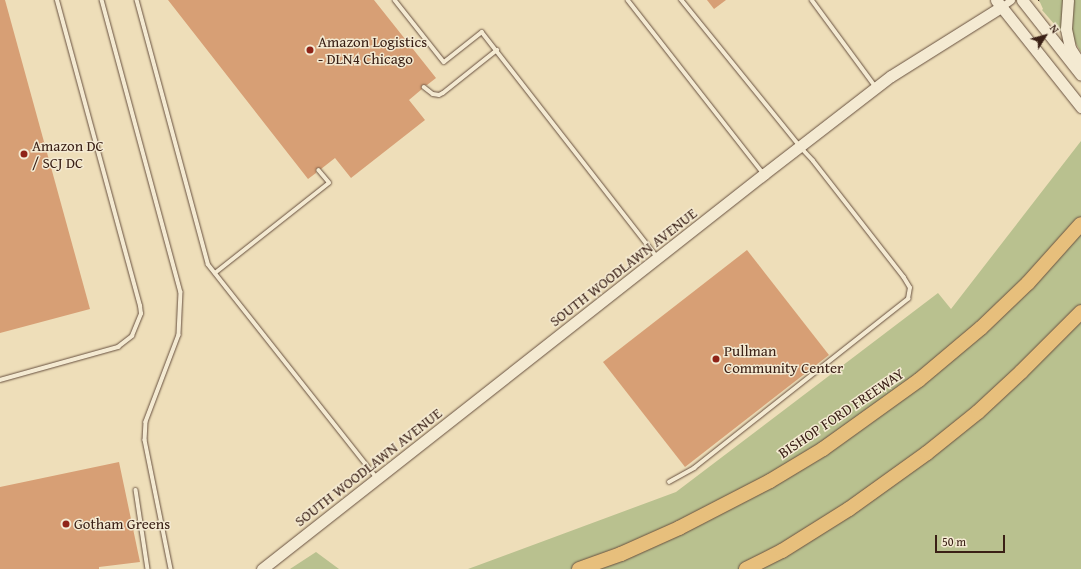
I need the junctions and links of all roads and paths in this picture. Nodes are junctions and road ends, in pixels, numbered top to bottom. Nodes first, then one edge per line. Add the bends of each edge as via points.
1 (57, 0) edge
2 (102, 0) edge
3 (137, 0) edge
4 (395, 0) edge
5 (628, 0) edge
6 (681, 0) edge
7 (812, 0) edge
8 (1011, 0) edge
9 (1022, 0) edge
10 (1068, 0) edge
11 (999, 3) edge
12 (497, 50) junction
13 (1081, 66) edge
14 (1081, 75) edge
15 (424, 87) dead end
16 (876, 88) junction
17 (1081, 107) edge
18 (800, 147) junction
19 (319, 171) dead end
20 (764, 174) junction
21 (1081, 224) edge
22 (658, 258) junction
23 (215, 273) junction
24 (1081, 312) edge
25 (0, 380) edge
26 (377, 479) junction
27 (669, 482) dead end
28 (136, 490) dead end
29 (148, 569) edge
30 (171, 569) edge
31 (262, 569) edge
32 (579, 569) edge
33 (746, 569) edge

1 - 25 lane via 141,314 132,336 118,347
2 - 30 lane via 181,292 179,335 146,422 144,440
3 - 23 lane via 205,257
4 - 12 lane via 444,62 482,32
5 - 20 lane
6 - 18 lane
7 - 16 lane
8 - 11 street, SOUTH WOODLAWN AVENUE
9 - 14 street
10 - 13 street via 1066,29 1070,48
11 - 16 street, SOUTH WOODLAWN AVENUE
11 - 17 street
12 - 15 lane via 443,93 433,94
12 - 22 lane
16 - 18 street, SOUTH WOODLAWN AVENUE
18 - 20 street, SOUTH WOODLAWN AVENUE
18 - 27 lane via 904,278 910,288 908,298 694,468
19 - 23 lane via 328,183
20 - 22 street, SOUTH WOODLAWN AVENUE
21 - 32 highway, BISHOP FORD FREEWAY via 1028,283 981,328 919,380 823,449 770,481 679,528
22 - 26 street, SOUTH WOODLAWN AVENUE
23 - 26 lane
24 - 33 highway via 978,412 927,453 849,509 782,551
26 - 31 street, SOUTH WOODLAWN AVENUE
28 - 29 lane

